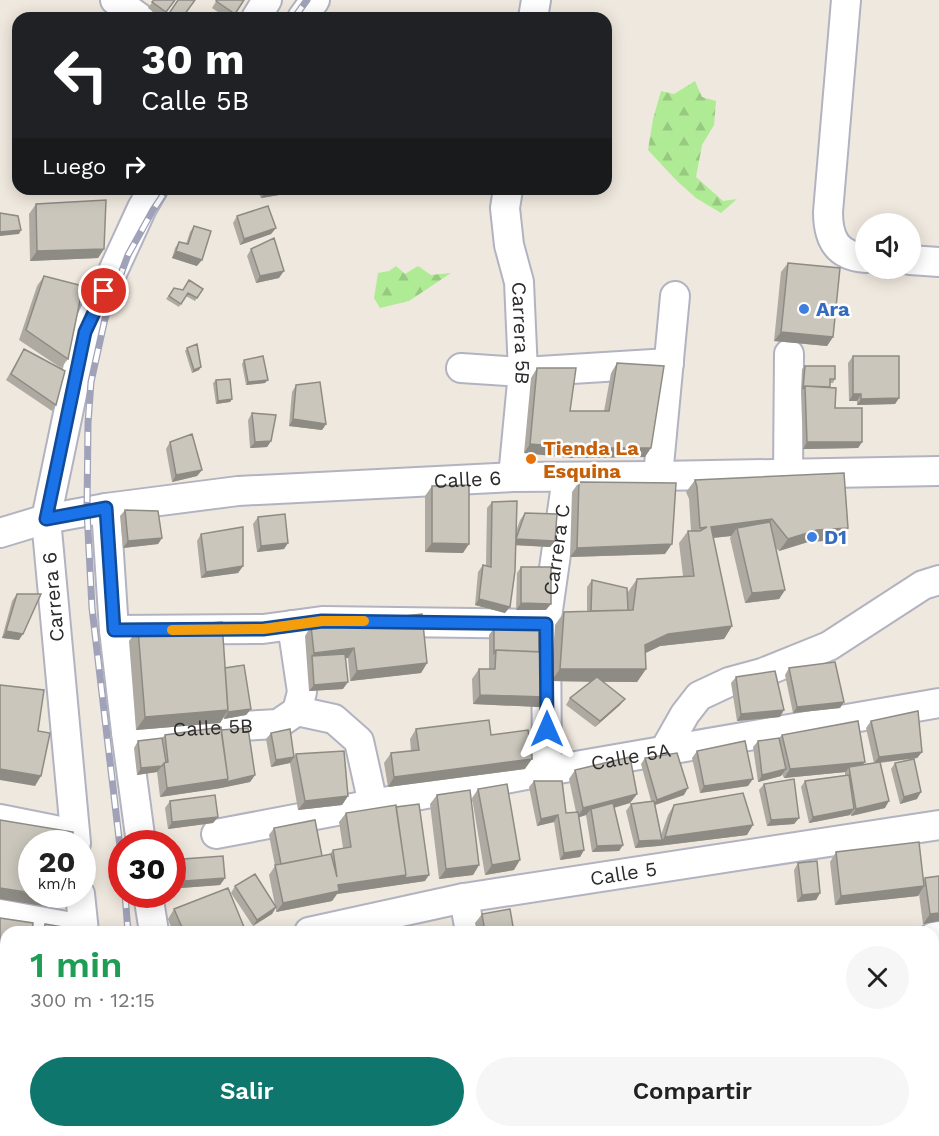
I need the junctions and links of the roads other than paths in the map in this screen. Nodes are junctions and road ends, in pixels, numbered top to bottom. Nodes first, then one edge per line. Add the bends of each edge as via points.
1 (115, 0) edge
2 (846, 0) edge
3 (132, 12) edge
4 (150, 195) edge
5 (507, 195) edge
6 (855, 257) edge
7 (921, 261) edge
8 (939, 262) edge
9 (675, 296) dead end
10 (789, 354) dead end
11 (669, 363) junction
12 (461, 368) dead end
13 (523, 372) junction
14 (939, 471) edge
15 (788, 474) junction
16 (658, 476) junction
17 (513, 477) junction
18 (567, 477) junction
19 (106, 508) junction
20 (46, 519) junction
21 (0, 533) edge
22 (939, 580) edge
23 (546, 624) junction
24 (292, 625) junction
25 (114, 630) junction
26 (939, 703) edge
27 (297, 711) junction
28 (126, 732) junction
29 (664, 751) junction
30 (547, 771) junction
31 (373, 804) junction
32 (0, 819) edge
33 (939, 825) edge
34 (44, 830) edge
35 (75, 830) edge
36 (139, 830) edge
37 (216, 834) dead end
38 (464, 898) junction
39 (81, 908) edge
40 (150, 908) edge
41 (0, 914) edge
42 (62, 926) edge
43 (83, 926) edge
44 (153, 926) edge
45 (336, 926) edge
46 (469, 926) edge

1 - 3 street
2 - 6 street via 828,226 840,250
4 - 20 street, Carrera 6 via 85,332
5 - 13 street, Carrera 5B via 509,245 519,282
7 - 8 street
9 - 11 street
10 - 15 street
11 - 13 street
11 - 16 street
12 - 13 street
13 - 17 street, Carrera 5B
14 - 15 street, Calle 6
15 - 16 street, Calle 6
16 - 18 street, Calle 6
17 - 18 street, Calle 6
17 - 19 street, Calle 6 via 238,490
18 - 23 street, Carrera C
19 - 20 street, Calle 6
19 - 25 street
20 - 21 street, Calle 6
20 - 35 street, Carrera 6 via 52,692
22 - 29 street via 922,585 829,646 699,696
23 - 24 street via 322,621
23 - 30 street
24 - 25 street via 263,629
24 - 27 street via 302,692
25 - 28 street
26 - 29 street, Calle 5A
27 - 28 street, Calle 5B via 278,724
27 - 31 street via 334,719 358,741
28 - 36 street
29 - 30 street, Calle 5A
30 - 31 street, Calle 5A
31 - 37 street, Calle 5A
32 - 34 street
33 - 38 street, Calle 5
38 - 45 street, Calle 5
38 - 46 street
39 - 43 street
40 - 44 street
41 - 42 street

